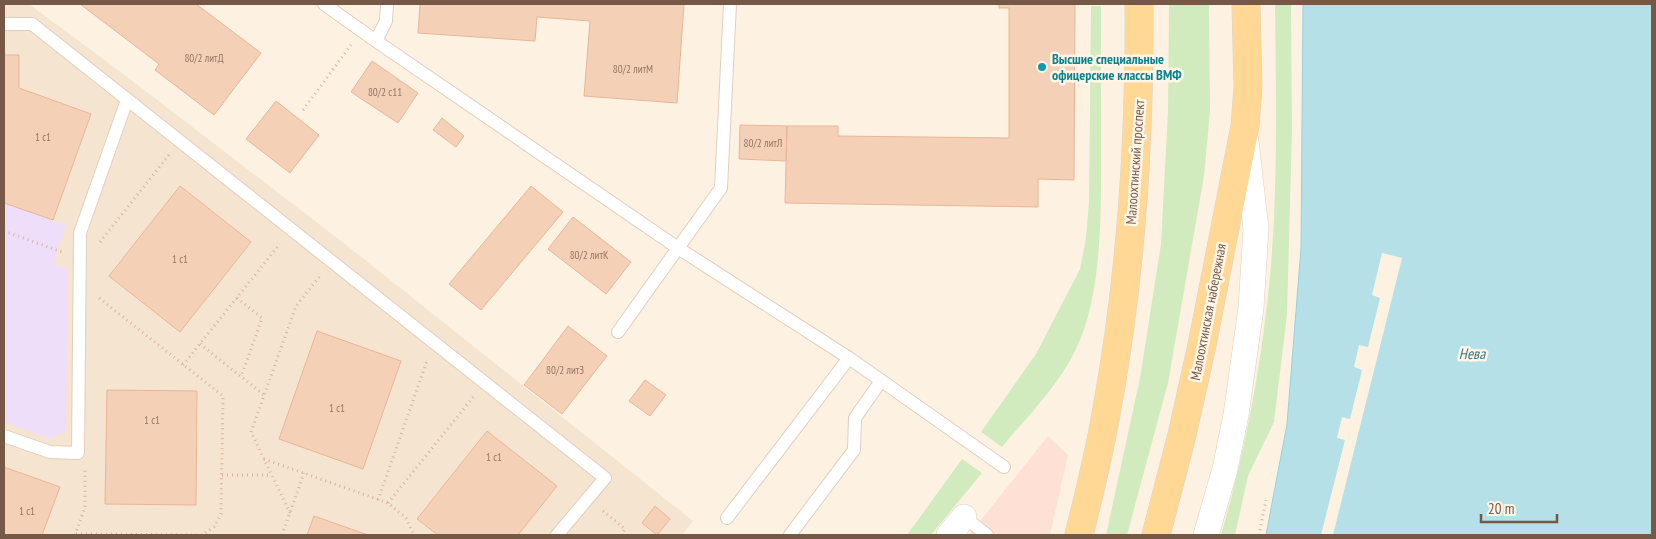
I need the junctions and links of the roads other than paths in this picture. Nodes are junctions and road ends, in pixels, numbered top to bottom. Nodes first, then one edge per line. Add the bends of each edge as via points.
1 (324, 4) edge
2 (387, 4) edge
3 (730, 4) edge
4 (1139, 4) edge
5 (1246, 4) edge
6 (4, 24) edge
7 (376, 41) junction
8 (127, 100) junction
9 (1244, 126) junction
10 (678, 248) junction
11 (618, 332) dead end
12 (848, 358) junction
13 (881, 381) junction
14 (4, 436) edge
15 (1004, 467) dead end
16 (727, 518) dead end
17 (956, 526) edge
18 (557, 535) edge
19 (790, 535) edge
20 (987, 535) edge
21 (1079, 535) edge
22 (1156, 535) edge
23 (1206, 535) edge

1 - 7 lane
2 - 7 lane via 386,21
3 - 10 lane via 720,188
4 - 21 main road, Малоохтинский проспект via 1139,92 1129,240 1106,413
5 - 9 main road, Малоохтинская набережная via 1248,87
6 - 8 lane via 32,24
7 - 10 lane
8 - 14 lane via 80,233 78,453 50,452
8 - 18 lane via 604,478
9 - 22 main road, Малоохтинская набережная via 1202,345
9 - 23 street via 1256,229 1251,308 1234,424
10 - 11 lane
10 - 12 lane
12 - 13 lane
12 - 16 lane
13 - 15 lane
13 - 19 lane via 855,418 854,450
17 - 20 lane

